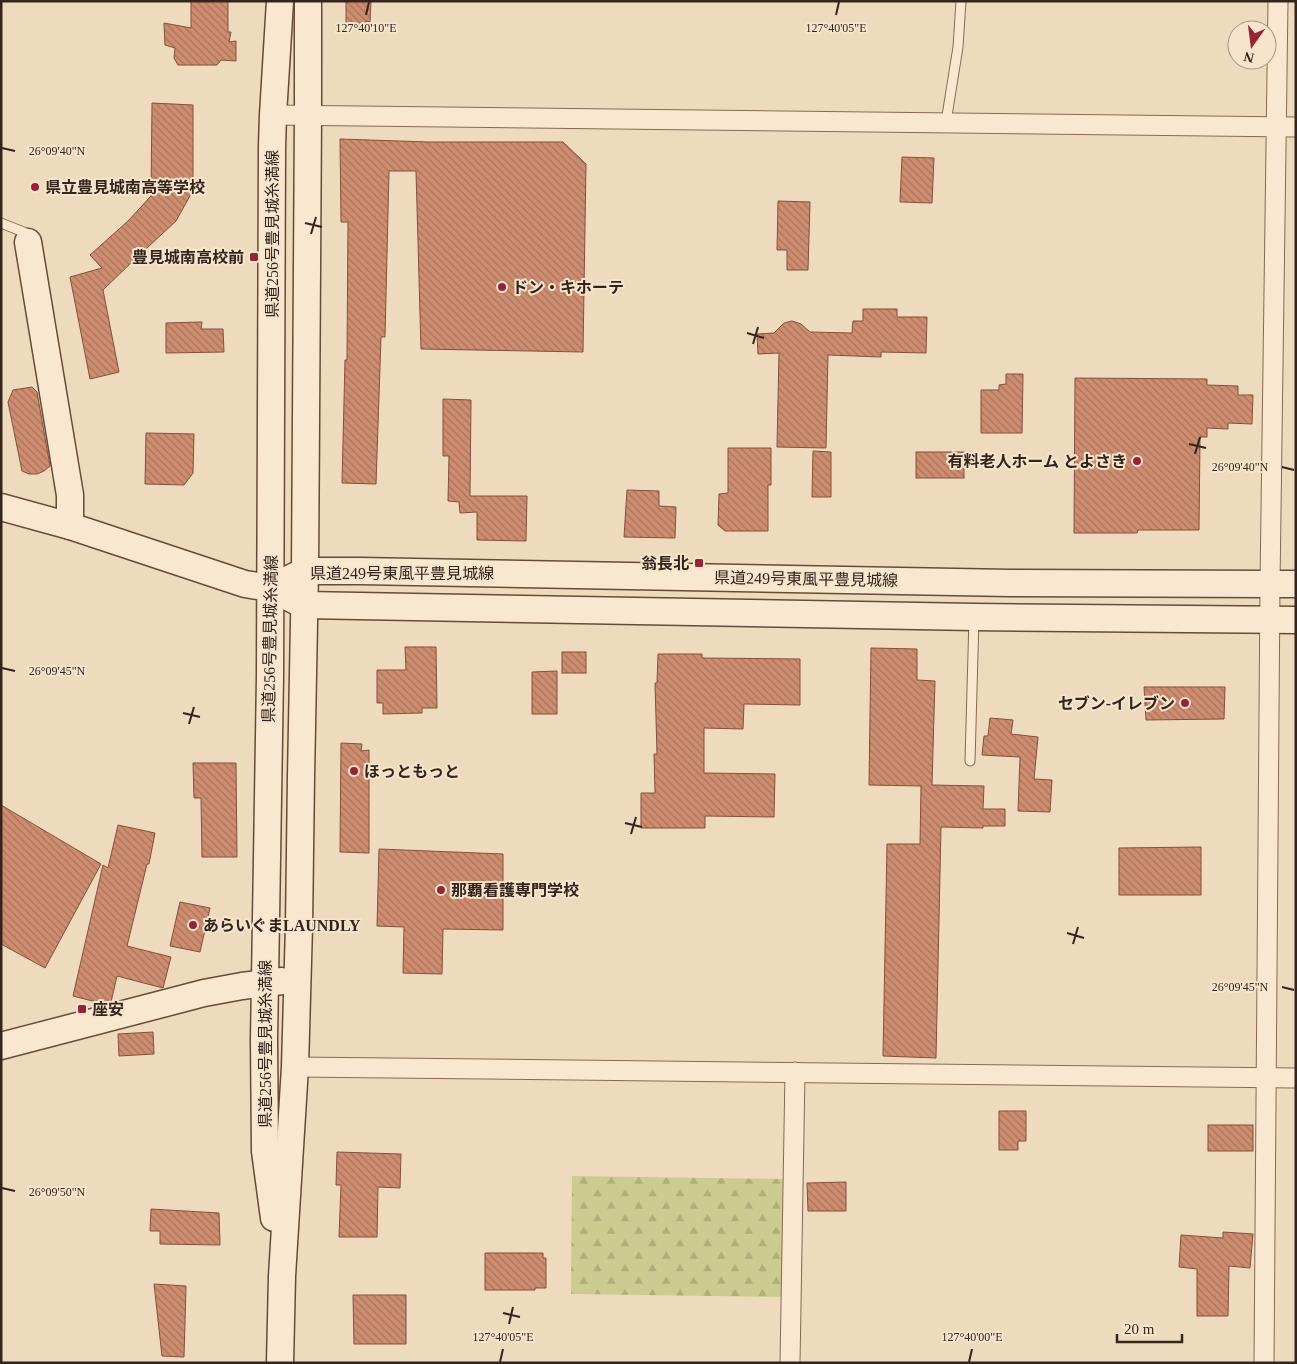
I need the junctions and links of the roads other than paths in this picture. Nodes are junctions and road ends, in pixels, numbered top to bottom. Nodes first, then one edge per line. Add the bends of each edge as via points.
1 (280, 1) edge
2 (308, 1) edge
3 (961, 1) edge
4 (1278, 1) edge
5 (273, 115) junction
6 (308, 115) junction
7 (946, 122) junction
8 (1276, 126) junction
9 (1296, 127) edge
10 (1, 223) edge
11 (27, 238) joint
12 (1, 507) edge
13 (70, 526) junction
14 (305, 571) junction
15 (1270, 584) junction
16 (1296, 584) edge
17 (270, 588) junction
18 (304, 605) junction
19 (974, 617) junction
20 (1270, 620) junction
21 (1296, 620) edge
22 (970, 761) dead end
23 (297, 978) junction
24 (264, 984) junction
25 (1, 1046) edge
26 (296, 1067) junction
27 (795, 1072) junction
28 (1266, 1078) junction
29 (1296, 1078) edge
30 (282, 1276) junction
31 (280, 1363) edge
32 (790, 1363) edge
33 (1264, 1363) edge

1 - 5 main road, 県道256号豊見城糸満線
2 - 6 main road, 県道256号豊見城糸満線
3 - 7 lane via 958,47
4 - 8 street
5 - 6 street
5 - 17 main road, 県道256号豊見城糸満線
6 - 7 street
6 - 14 main road, 県道256号豊見城糸満線
7 - 8 street
8 - 9 street
8 - 15 street
10 - 11 lane
11 - 13 main road via 70,495
12 - 13 main road
13 - 17 main road via 245,584
14 - 15 main road, 県道249号東風平豊見城線 via 1010,583
14 - 17 main road, 県道249号東風平豊見城線
14 - 18 main road, 県道256号豊見城糸満線
15 - 16 main road, 県道249号東風平豊見城線
15 - 20 street
17 - 18 main road, 県道249号東風平豊見城線
17 - 24 main road, 県道256号豊見城糸満線
18 - 19 main road, 県道249号東風平豊見城線
18 - 23 main road, 県道256号豊見城糸満線
19 - 20 main road, 県道249号東風平豊見城線
19 - 22 lane
20 - 21 main road, 県道249号東風平豊見城線
20 - 28 street
23 - 24 main road
23 - 26 main road, 県道256号豊見城糸満線
24 - 25 main road via 204,993
24 - 30 main road, 県道256号豊見城糸満線 via 266,1151
26 - 27 street
26 - 30 main road, 県道256号豊見城糸満線
27 - 28 street
27 - 32 street
28 - 29 street
28 - 33 street
30 - 31 main road, 県道256号豊見城糸満線

